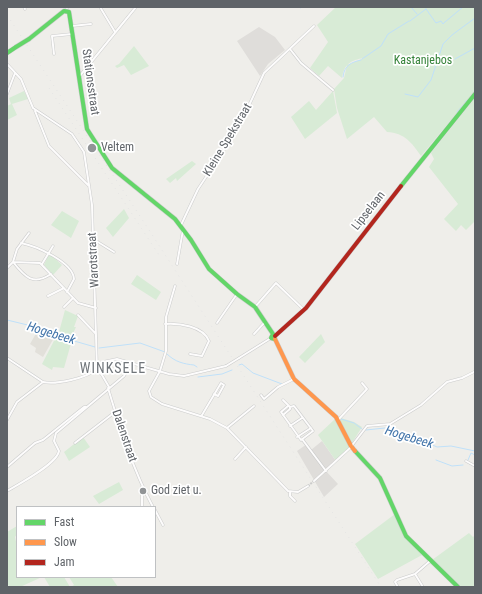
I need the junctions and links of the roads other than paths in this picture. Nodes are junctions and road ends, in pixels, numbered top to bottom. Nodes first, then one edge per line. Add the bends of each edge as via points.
1 (100, 7) edge
2 (136, 7) edge
3 (67, 8) edge
4 (89, 24) dead end
5 (72, 26) junction
6 (314, 26) dead end
7 (115, 32) junction
8 (73, 34) junction
9 (290, 49) junction
10 (7, 53) edge
11 (54, 54) dead end
12 (7, 64) edge
13 (15, 73) junction
14 (79, 77) junction
15 (333, 90) dead end
16 (7, 94) edge
17 (475, 94) edge
18 (36, 111) junction
19 (89, 186) junction
20 (181, 225) junction
21 (184, 229) junction
22 (29, 233) dead end
23 (93, 239) junction
24 (22, 242) junction
25 (53, 246) dead end
26 (114, 252) dead end
27 (49, 253) junction
28 (13, 262) junction
29 (42, 264) junction
30 (177, 264) dead end
31 (7, 268) edge
32 (52, 274) junction
33 (175, 286) dead end
34 (64, 288) junction
35 (67, 292) junction
36 (237, 294) junction
37 (48, 296) dead end
38 (73, 298) junction
39 (64, 307) dead end
40 (255, 307) junction
41 (96, 308) junction
42 (304, 310) junction
43 (78, 315) dead end
44 (266, 322) junction
45 (217, 323) dead end
46 (166, 324) junction
47 (254, 334) dead end
48 (96, 335) junction
49 (273, 337) junction
50 (190, 354) dead end
51 (7, 358) edge
52 (98, 363) junction
53 (132, 363) junction
54 (97, 369) junction
55 (160, 370) junction
56 (474, 372) dead end
57 (294, 379) junction
58 (43, 382) junction
59 (362, 383) dead end
60 (108, 388) junction
61 (214, 394) junction
62 (261, 395) dead end
63 (283, 400) dead end
64 (254, 406) dead end
65 (289, 406) junction
66 (86, 407) junction
67 (115, 412) junction
68 (282, 415) junction
69 (201, 416) junction
70 (302, 417) junction
71 (7, 420) edge
72 (338, 420) junction
73 (290, 426) junction
74 (227, 428) junction
75 (310, 428) junction
76 (297, 437) junction
77 (302, 439) junction
78 (75, 443) dead end
79 (351, 446) junction
80 (246, 447) junction
81 (235, 460) dead end
82 (466, 461) dead end
83 (475, 466) edge
84 (7, 467) edge
85 (326, 470) junction
86 (314, 481) tunnel mouth
87 (308, 486) tunnel mouth
88 (142, 487) junction
89 (7, 491) edge
90 (290, 492) junction
91 (295, 501) dead end
92 (142, 506) edge
93 (152, 506) edge
94 (156, 512) edge
95 (163, 525) dead end
96 (430, 561) junction
97 (415, 574) junction
98 (398, 587) edge
99 (424, 587) edge
100 (458, 587) edge

1 - 7 street
2 - 7 street
3 - 5 street, Stationsstraat
3 - 10 street, bridge
4 - 5 street
5 - 8 street, Stationsstraat
6 - 9 street, Kleine Spekstraat
7 - 14 street
8 - 11 street via 52,36
8 - 14 street, Stationsstraat
9 - 15 street via 301,63
9 - 20 street, Kleine Spekstraat via 264,73 242,122 198,189
12 - 13 street
13 - 16 street
13 - 18 street
14 - 20 street, Stationsstraat via 86,127 108,163
17 - 42 street, Lipselaan
18 - 19 street via 36,117 49,146
18 - 19 street, Warotstraat via 73,135 84,152
19 - 23 street, Warotstraat
20 - 21 street, Stationsstraat
21 - 30 street
21 - 36 street, Stationsstraat via 209,269
22 - 24 street
23 - 26 street
23 - 41 street, Warotstraat
24 - 27 street
24 - 28 street
25 - 27 street
27 - 29 street
27 - 35 street via 73,273 72,284
28 - 29 street
28 - 31 street
28 - 32 street via 34,280
29 - 32 street
32 - 34 street
33 - 46 street
34 - 35 street
34 - 37 street
35 - 38 street
36 - 40 street, Stationsstraat
36 - 45 street
38 - 39 street
38 - 41 street via 80,304
40 - 42 street via 276,284
40 - 44 street, Stationsstraat
41 - 48 street, Warotstraat
42 - 49 street, Lipselaan
43 - 48 street
44 - 47 street
44 - 49 street, Stationsstraat
46 - 50 street via 182,324 207,336 209,341 202,356
46 - 55 street via 166,351
48 - 52 street, Warotstraat
49 - 55 street, bridge via 226,366 184,376
49 - 57 street, Stationsstraat
51 - 58 street
52 - 53 street via 117,359
52 - 54 street, Warotstraat
53 - 55 street
53 - 60 street via 124,376
54 - 58 street via 61,383
54 - 60 street, Dalenstraat
55 - 69 street via 150,391 151,397 162,404
56 - 79 street via 447,382 421,405 390,424 367,426
57 - 62 street via 278,387 264,399
57 - 72 street
58 - 71 street via 17,402
59 - 72 street via 367,390
60 - 66 street
60 - 67 street, Dalenstraat
61 - 61 street via 221,383 224,386 218,396
61 - 69 street
63 - 65 street
64 - 74 street
65 - 68 street via 290,409
65 - 68 street via 281,411
65 - 70 street via 294,406
66 - 84 street via 43,440 35,443
66 - 89 street via 55,435 54,440 59,451 57,457
67 - 78 street
67 - 88 street, Dalenstraat
68 - 73 street
69 - 74 street
70 - 73 street
70 - 75 street
72 - 79 street
73 - 76 street
74 - 80 street
75 - 76 street
75 - 77 street via 313,431
76 - 77 street
77 - 85 street
79 - 85 street
79 - 96 street via 380,478 406,536
80 - 81 street
80 - 90 street
82 - 83 street
85 - 86 street
87 - 90 street via 301,492
88 - 92 street, Dalenstraat
88 - 93 street
90 - 91 street
94 - 95 street
96 - 97 street
96 - 100 street
97 - 98 street via 397,580 395,582
97 - 99 street

